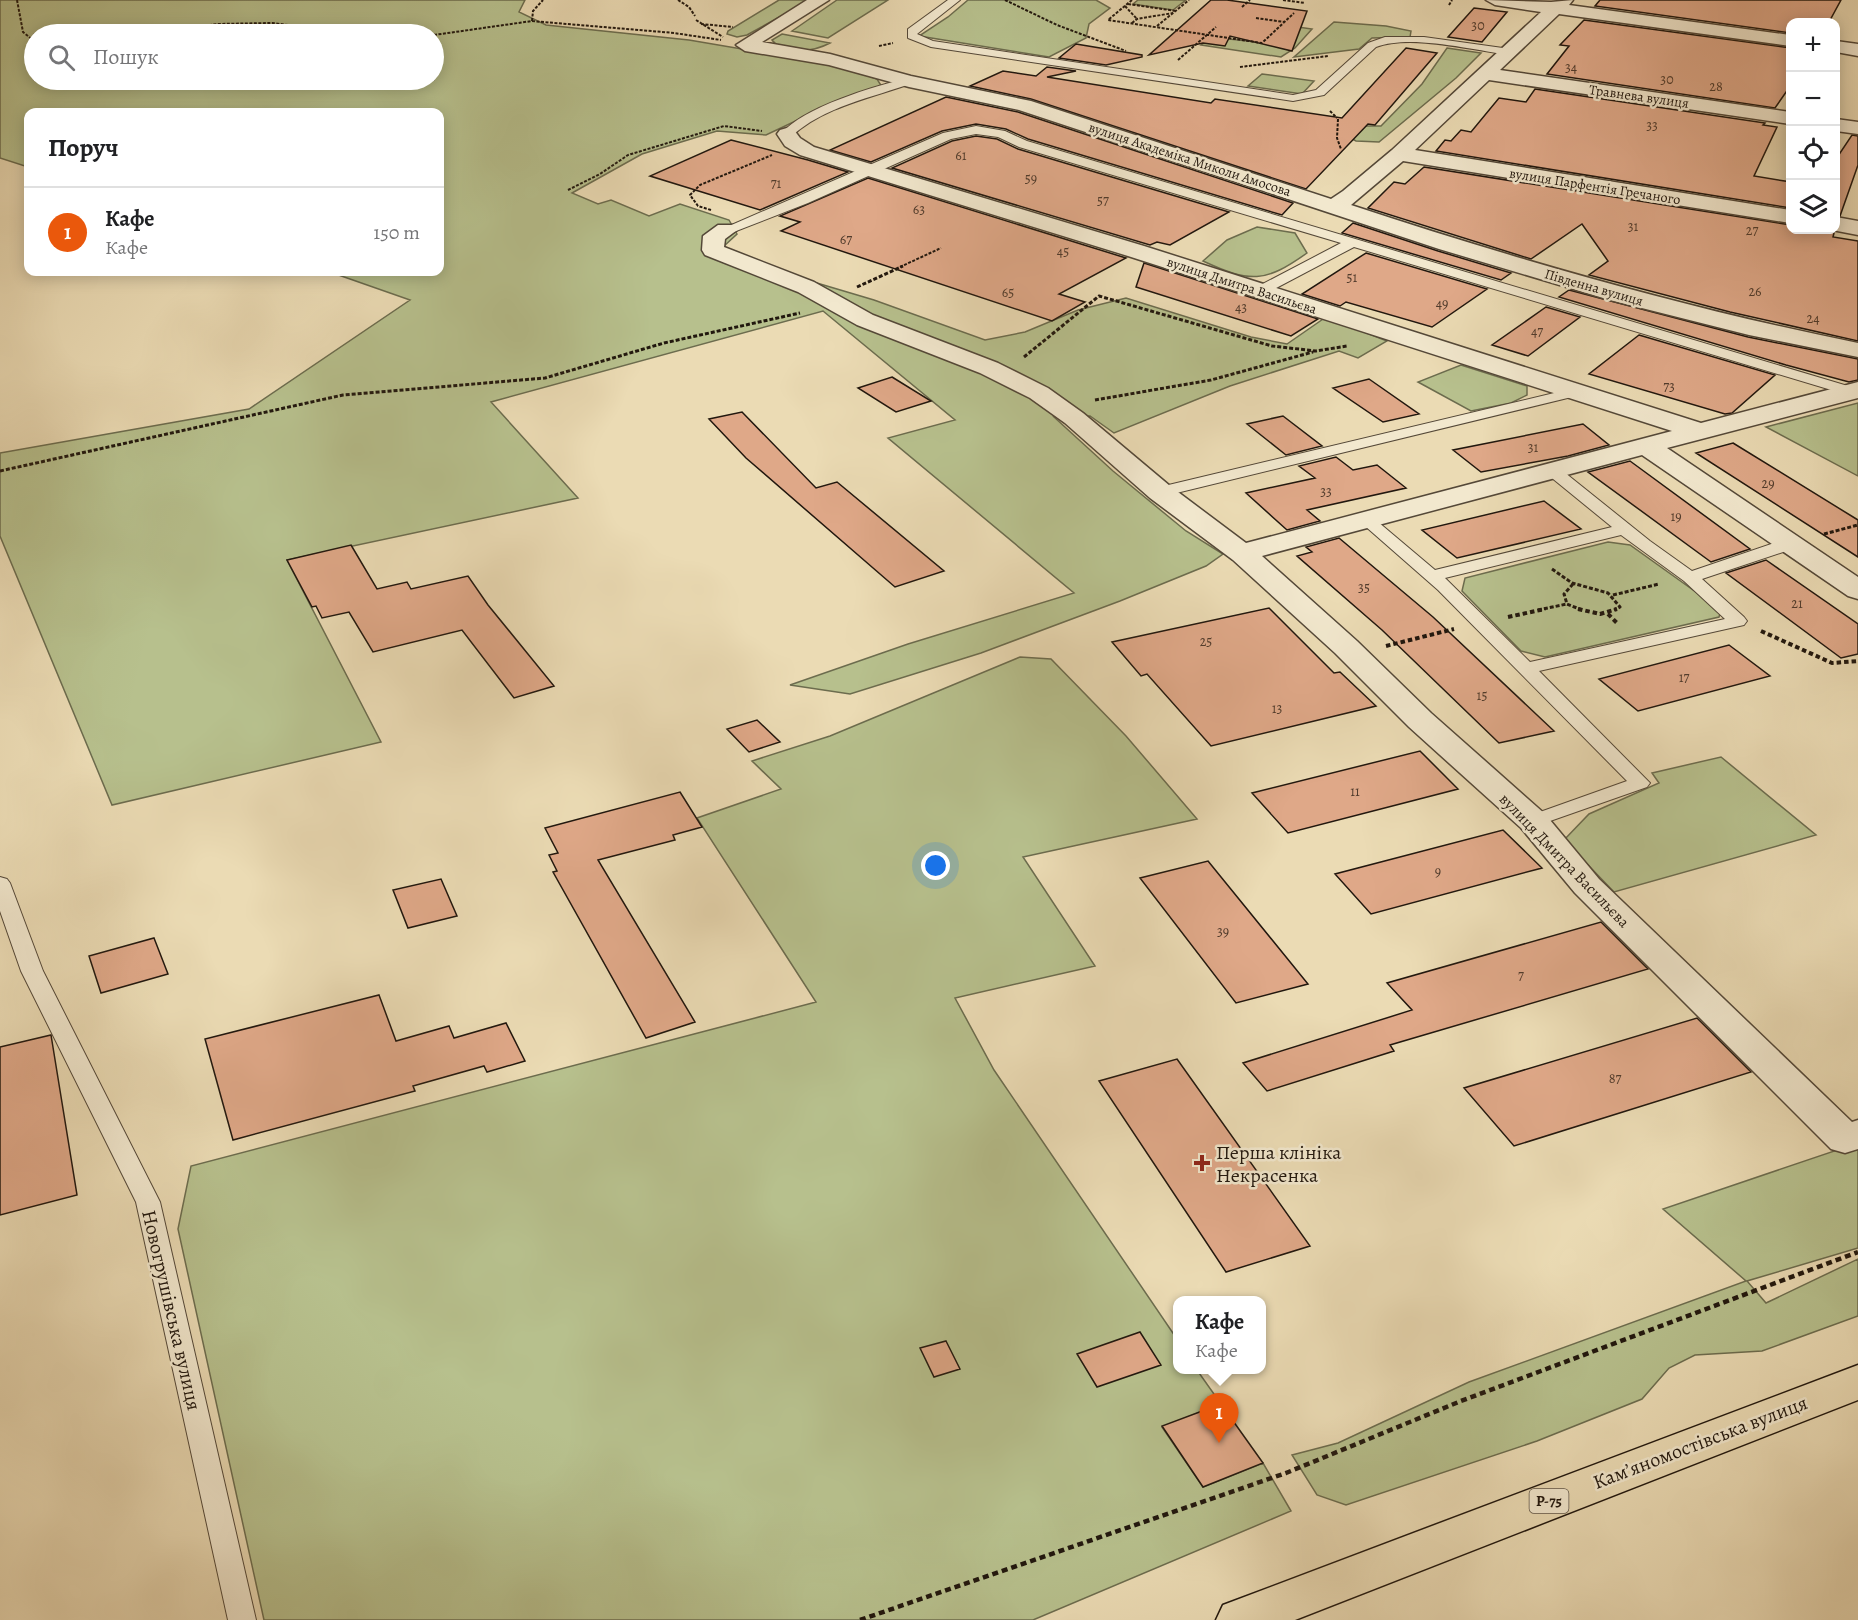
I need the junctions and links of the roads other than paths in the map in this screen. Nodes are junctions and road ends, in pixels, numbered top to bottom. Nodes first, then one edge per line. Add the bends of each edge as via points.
1 (820, 0) edge
2 (956, 0) edge
3 (1495, 0) edge
4 (1560, 4) edge
5 (1786, 39) edge
6 (1840, 48) edge
7 (1858, 50) edge
8 (1510, 52) junction
9 (1488, 74) junction
10 (909, 81) junction
11 (1786, 117) edge
12 (1840, 125) edge
13 (1858, 128) edge
14 (791, 137) joint
15 (1399, 154) junction
16 (872, 170) junction
17 (1334, 206) junction
18 (1786, 216) edge
19 (1840, 225) edge
20 (737, 226) joint
21 (1858, 228) edge
22 (1350, 243) junction
23 (1260, 291) junction
24 (1858, 350) edge
25 (1856, 391) edge
26 (1575, 392) junction
27 (1702, 432) junction
28 (1648, 447) junction
29 (1553, 471) junction
30 (1160, 492) junction
31 (1365, 519) junction
32 (1624, 529) junction
33 (1789, 544) junction
34 (1243, 554) junction
35 (1432, 576) junction
36 (1690, 577) junction
37 (1858, 590) edge
38 (1524, 669) junction
39 (1533, 821) junction
40 (0, 884) edge
41 (1858, 1134) edge
42 (1858, 1382) edge
43 (242, 1620) edge
44 (1240, 1620) edge

1 - 10 street, вулиця Академіка Миколи Амосова via 737,43 830,60
2 - 8 lane via 912,31 912,36 942,46 1302,98 1320,93 1376,42 1443,42
3 - 4 street
4 - 5 street
4 - 8 street
6 - 7 street
8 - 9 street
9 - 11 street, Травнева вулиця
9 - 15 street
10 - 14 lane via 811,118
10 - 17 street, вулиця Академіка Миколи Амосова via 1024,105
12 - 13 street
14 - 16 street, вулиця Дмитра Васильєва
15 - 17 street
15 - 18 street, вулиця Парфентія Гречаного
16 - 20 lane
16 - 22 lane via 948,136 976,130 1001,134
16 - 23 street, вулиця Дмитра Васильєва
17 - 24 street, Південна вулиця via 1618,295
19 - 21 street
20 - 30 street, вулиця Дмитра Васильєва via 714,237 713,250 806,287 865,320 1003,375 1074,418
22 - 23 lane
22 - 25 lane
23 - 26 street, вулиця Дмитра Васильєва
25 - 27 street
26 - 27 street, вулиця Дмитра Васильєва
26 - 30 lane
27 - 28 street
28 - 29 street
28 - 33 street
29 - 31 street
29 - 32 lane
30 - 34 street, вулиця Дмитра Васильєва
31 - 34 street
31 - 35 lane
32 - 35 lane
32 - 36 lane
33 - 36 lane
33 - 37 street
34 - 39 street, вулиця Дмитра Васильєва
35 - 38 lane
36 - 38 lane via 1738,621
38 - 39 lane via 1640,783
39 - 41 street, вулиця Дмитра Васильєва via 1587,886 1845,1139
40 - 43 lane, Новогрушівська вулиця via 32,971 148,1202
42 - 44 main road, Камʼяномостівська вулиця / Р-75

